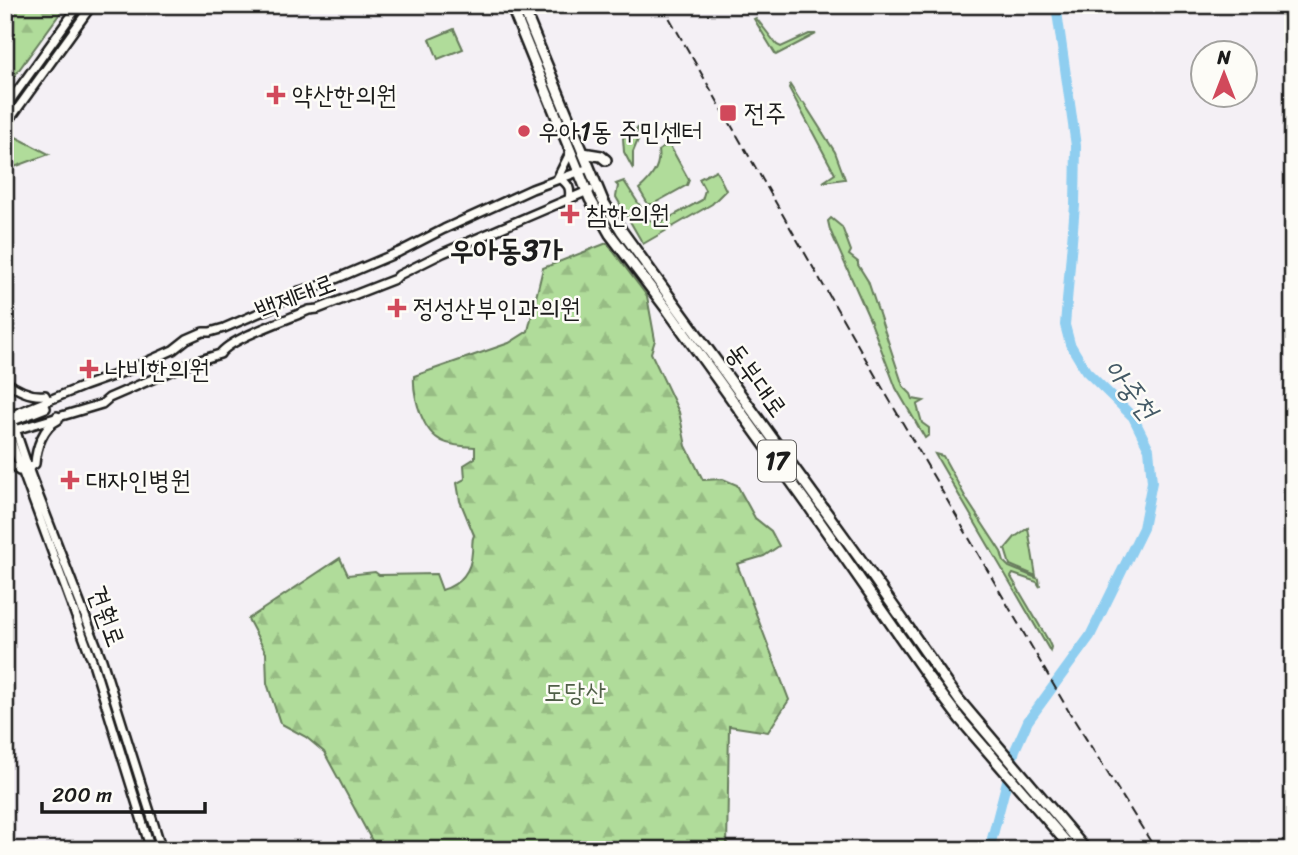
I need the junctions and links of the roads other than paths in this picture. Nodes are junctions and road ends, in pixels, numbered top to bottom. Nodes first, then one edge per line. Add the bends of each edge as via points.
1 (79, 5) edge
2 (92, 5) edge
3 (511, 5) edge
4 (522, 5) edge
5 (5, 108) edge
6 (5, 125) edge
7 (571, 151) junction
8 (583, 153) junction
9 (606, 160) dead end
10 (584, 170) junction
11 (559, 179) junction
12 (597, 186) junction
13 (587, 191) junction
14 (569, 200) junction
15 (537, 214) junction
16 (532, 222) dead end
17 (475, 240) junction
18 (469, 248) dead end
19 (5, 381) edge
20 (5, 399) edge
21 (46, 402) junction
22 (57, 416) junction
23 (8, 425) edge
24 (5, 460) edge
25 (25, 469) junction
26 (151, 850) edge
27 (162, 850) edge
28 (1073, 850) edge
29 (1086, 850) edge

1 - 5 street
2 - 6 street
3 - 7 main road, 동부대로 / 17
4 - 8 main road, 동부대로 / 17
7 - 10 main road, 동부대로 / 17
7 - 11 street
8 - 9 main road
8 - 10 main road, 동부대로 / 17
10 - 11 street, 백제대로
10 - 12 main road, 동부대로 / 17
10 - 13 main road, 동부대로 / 17
11 - 14 street via 570,189
11 - 21 street, 백제대로
12 - 13 street, 백제대로
12 - 29 main road, 동부대로 / 17 via 621,230 959,700
13 - 14 street, 백제대로
13 - 28 main road, 동부대로 / 17 via 610,234 929,678
14 - 15 street, 백제대로
15 - 16 street
15 - 17 street, 백제대로
17 - 18 street
17 - 22 street, 백제대로 via 395,279 238,340 220,354 166,372 102,404
19 - 21 street via 21,391 45,395
20 - 23 street
21 - 23 street, 백제대로
22 - 23 street, 백제대로
22 - 25 street via 40,441 35,464
23 - 25 street
24 - 25 street via 19,471
25 - 26 street, 견훤로 via 93,663
25 - 27 street, 견훤로 via 102,660

